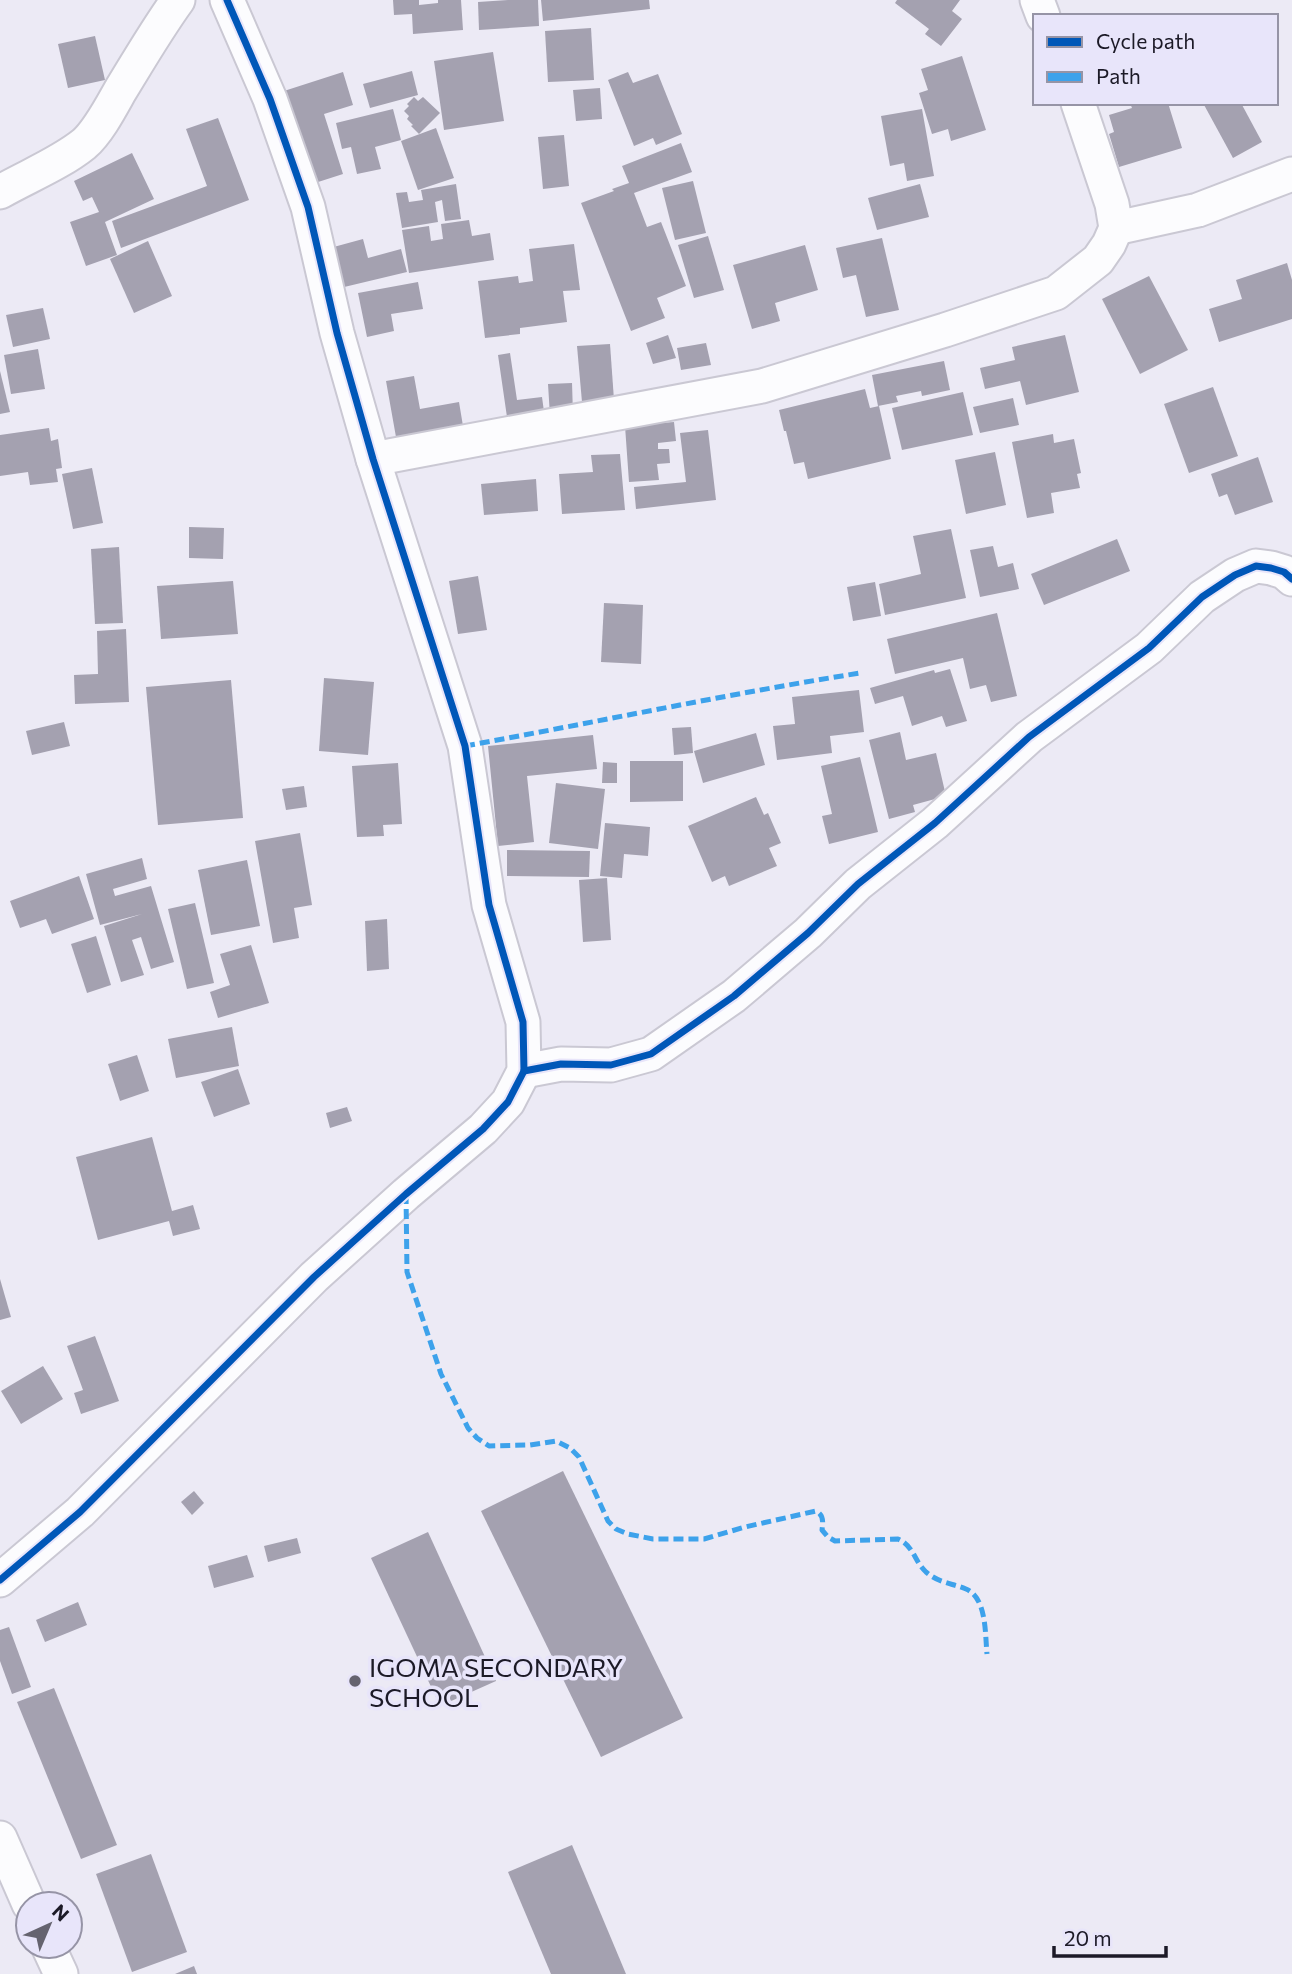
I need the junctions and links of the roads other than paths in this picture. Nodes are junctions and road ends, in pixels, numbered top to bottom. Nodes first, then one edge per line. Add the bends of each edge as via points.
1 (178, 0) edge
2 (227, 0) edge
3 (1079, 105) edge
4 (1292, 174) edge
5 (0, 192) edge
6 (1116, 228) junction
7 (373, 459) junction
8 (1292, 555) edge
9 (1256, 566) junction
10 (1292, 579) edge
11 (524, 1071) junction
12 (0, 1580) edge
13 (0, 1838) edge
14 (23, 1890) edge

1 - 5 street via 87,142
2 - 7 street via 270,99 308,207
3 - 6 street
4 - 6 street via 1198,210
6 - 7 street via 1098,260 1056,293 946,330 762,386
7 - 11 street via 465,746 489,905 523,1022
8 - 9 street via 1269,556
9 - 10 street via 1284,572
9 - 11 street via 1202,597 1149,648 1029,737 734,996 651,1054 611,1065 561,1063
11 - 12 street via 508,1102 483,1129 314,1277 80,1512
13 - 14 street

